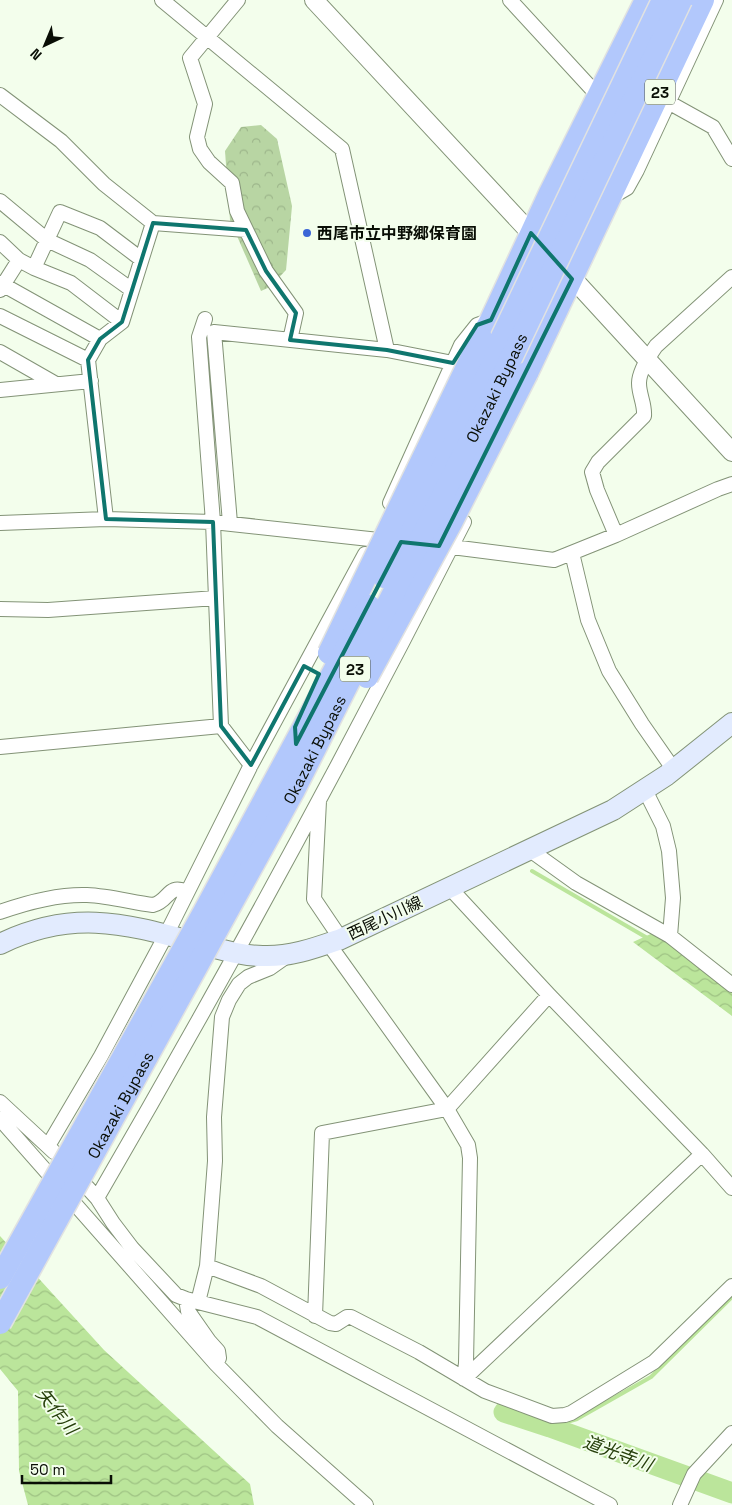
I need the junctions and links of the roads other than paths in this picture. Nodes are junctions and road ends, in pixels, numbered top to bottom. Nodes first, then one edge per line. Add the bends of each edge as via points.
1 (162, 0) edge
2 (238, 0) edge
3 (314, 0) edge
4 (510, 0) edge
5 (634, 0) edge
6 (646, 0) edge
7 (663, 0) edge
8 (681, 0) edge
9 (703, 0) edge
10 (716, 0) edge
11 (207, 38) junction
12 (591, 88) junction
13 (0, 95) edge
14 (668, 102) junction
15 (732, 159) edge
16 (614, 191) junction
17 (550, 193) junction
18 (0, 201) edge
19 (153, 223) junction
20 (246, 230) junction
21 (532, 233) junction
22 (47, 240) junction
23 (0, 242) edge
24 (141, 259) junction
25 (19, 260) junction
26 (34, 268) junction
27 (572, 278) junction
28 (732, 278) edge
29 (1, 286) edge
30 (132, 290) junction
31 (0, 316) edge
32 (205, 319) dead end
33 (553, 319) junction
34 (122, 322) junction
35 (486, 329) junction
36 (100, 339) junction
37 (290, 340) junction
38 (387, 350) junction
39 (0, 352) edge
40 (88, 360) junction
41 (647, 360) junction
42 (453, 363) junction
43 (91, 381) junction
44 (56, 384) junction
45 (0, 390) edge
46 (732, 452) edge
47 (732, 484) edge
48 (106, 519) junction
49 (213, 522) junction
50 (0, 523) edge
51 (230, 524) junction
52 (616, 536) junction
53 (373, 540) junction
54 (451, 547) junction
55 (572, 553) junction
56 (216, 598) junction
57 (1, 605) edge
58 (732, 723) edge
59 (221, 726) junction
60 (296, 744) junction
61 (0, 747) edge
62 (251, 765) junction
63 (674, 770) junction
64 (645, 790) junction
65 (292, 792) junction
66 (320, 798) junction
67 (530, 850) junction
68 (449, 888) junction
69 (187, 892) junction
70 (0, 912) edge
71 (166, 935) junction
72 (670, 936) junction
73 (335, 941) junction
74 (0, 944) edge
75 (235, 954) junction
76 (287, 956) junction
77 (732, 985) edge
78 (549, 994) junction
79 (0, 1102) edge
80 (447, 1109) junction
81 (0, 1119) edge
82 (48, 1146) junction
83 (702, 1154) junction
84 (732, 1188) edge
85 (97, 1198) junction
86 (207, 1266) junction
87 (0, 1278) edge
88 (732, 1286) edge
89 (192, 1301) junction
90 (315, 1316) junction
91 (0, 1324) edge
92 (216, 1364) junction
93 (464, 1378) junction
94 (732, 1433) edge
95 (366, 1505) edge
96 (610, 1505) edge
97 (680, 1505) edge

1 - 11 street
2 - 11 street
3 - 21 street
4 - 12 street
5 - 12 street
6 - 17 highway, 23
7 - 60 highway, Okazaki Bypass / 23, bridge via 476,392
8 - 65 highway, Okazaki Bypass / 23, bridge via 495,392
9 - 16 highway, 23
10 - 14 street
11 - 20 street via 190,58 205,104 197,137 209,162 232,182 237,211
11 - 38 street via 342,149
12 - 17 street via 551,174
13 - 19 street via 61,141 104,184
14 - 15 street via 713,127
14 - 16 street via 627,188
16 - 27 highway, 23
17 - 21 highway, 23
18 - 22 street
19 - 20 street
19 - 24 street
20 - 37 street via 266,271 296,313
21 - 27 street
21 - 35 highway, 23
22 - 24 street via 60,212 100,228
22 - 26 street
22 - 30 street via 90,260
23 - 25 street
24 - 30 street
25 - 26 street
25 - 29 street
26 - 34 street via 70,283
27 - 33 highway, 23
27 - 41 street
28 - 41 street via 656,346
29 - 36 street
30 - 34 street
31 - 40 street
32 - 49 street via 199,337
33 - 54 street via 551,339 538,375
33 - 65 highway, 23, bridge via 451,523 387,642 305,786
34 - 36 street
35 - 42 street via 476,325
35 - 60 highway, 23, bridge via 299,718 295,727
36 - 40 street
37 - 38 street
37 - 51 street via 214,332
38 - 42 street
39 - 44 street
40 - 43 street
41 - 46 street
41 - 52 street via 639,383 644,416 592,472
42 - 53 street
43 - 44 street
43 - 48 street
44 - 45 street
47 - 52 street
48 - 49 street
48 - 50 street
49 - 51 street
49 - 56 street
51 - 53 street
52 - 55 street
53 - 54 street
53 - 62 street
54 - 55 street via 554,560
54 - 66 street
55 - 63 street via 588,620 609,671
56 - 57 street via 48,610
56 - 59 street
58 - 63 main road, 西尾小川線
59 - 61 street
59 - 62 street
60 - 87 highway, Okazaki Bypass / 23, bridge
62 - 69 street
63 - 64 main road, 西尾小川線
64 - 67 main road, 西尾小川線 via 613,810
64 - 72 street via 663,826 668,851 673,898
65 - 91 highway, Okazaki Bypass / 23, bridge
66 - 73 street via 314,899
66 - 75 street
67 - 68 main road, 西尾小川線
67 - 72 street via 576,883
68 - 73 main road, 西尾小川線
68 - 78 street
69 - 70 street via 175,888 160,903 153,905 88,895 65,896 42,899
69 - 71 street
71 - 74 main road, 西尾小川線 via 121,924 84,922 29,931
71 - 75 main road, 西尾小川線
71 - 82 street
72 - 77 street
73 - 76 main road, 西尾小川線
73 - 80 street
75 - 76 main road, 西尾小川線
75 - 85 street
76 - 86 street via 239,984 222,1017
78 - 80 street
78 - 83 street
79 - 82 street
80 - 90 street via 322,1133
80 - 93 street via 468,1145 470,1158
81 - 92 street
82 - 85 street
83 - 84 street
83 - 93 street
85 - 89 street via 132,1248 176,1295
86 - 89 street
86 - 90 street via 261,1286
88 - 93 street via 654,1362 565,1415 552,1416 494,1394
89 - 92 street via 188,1311 218,1351
89 - 96 street via 257,1317
90 - 93 street via 336,1324 351,1317
92 - 95 street via 277,1426
94 - 97 street via 692,1480

